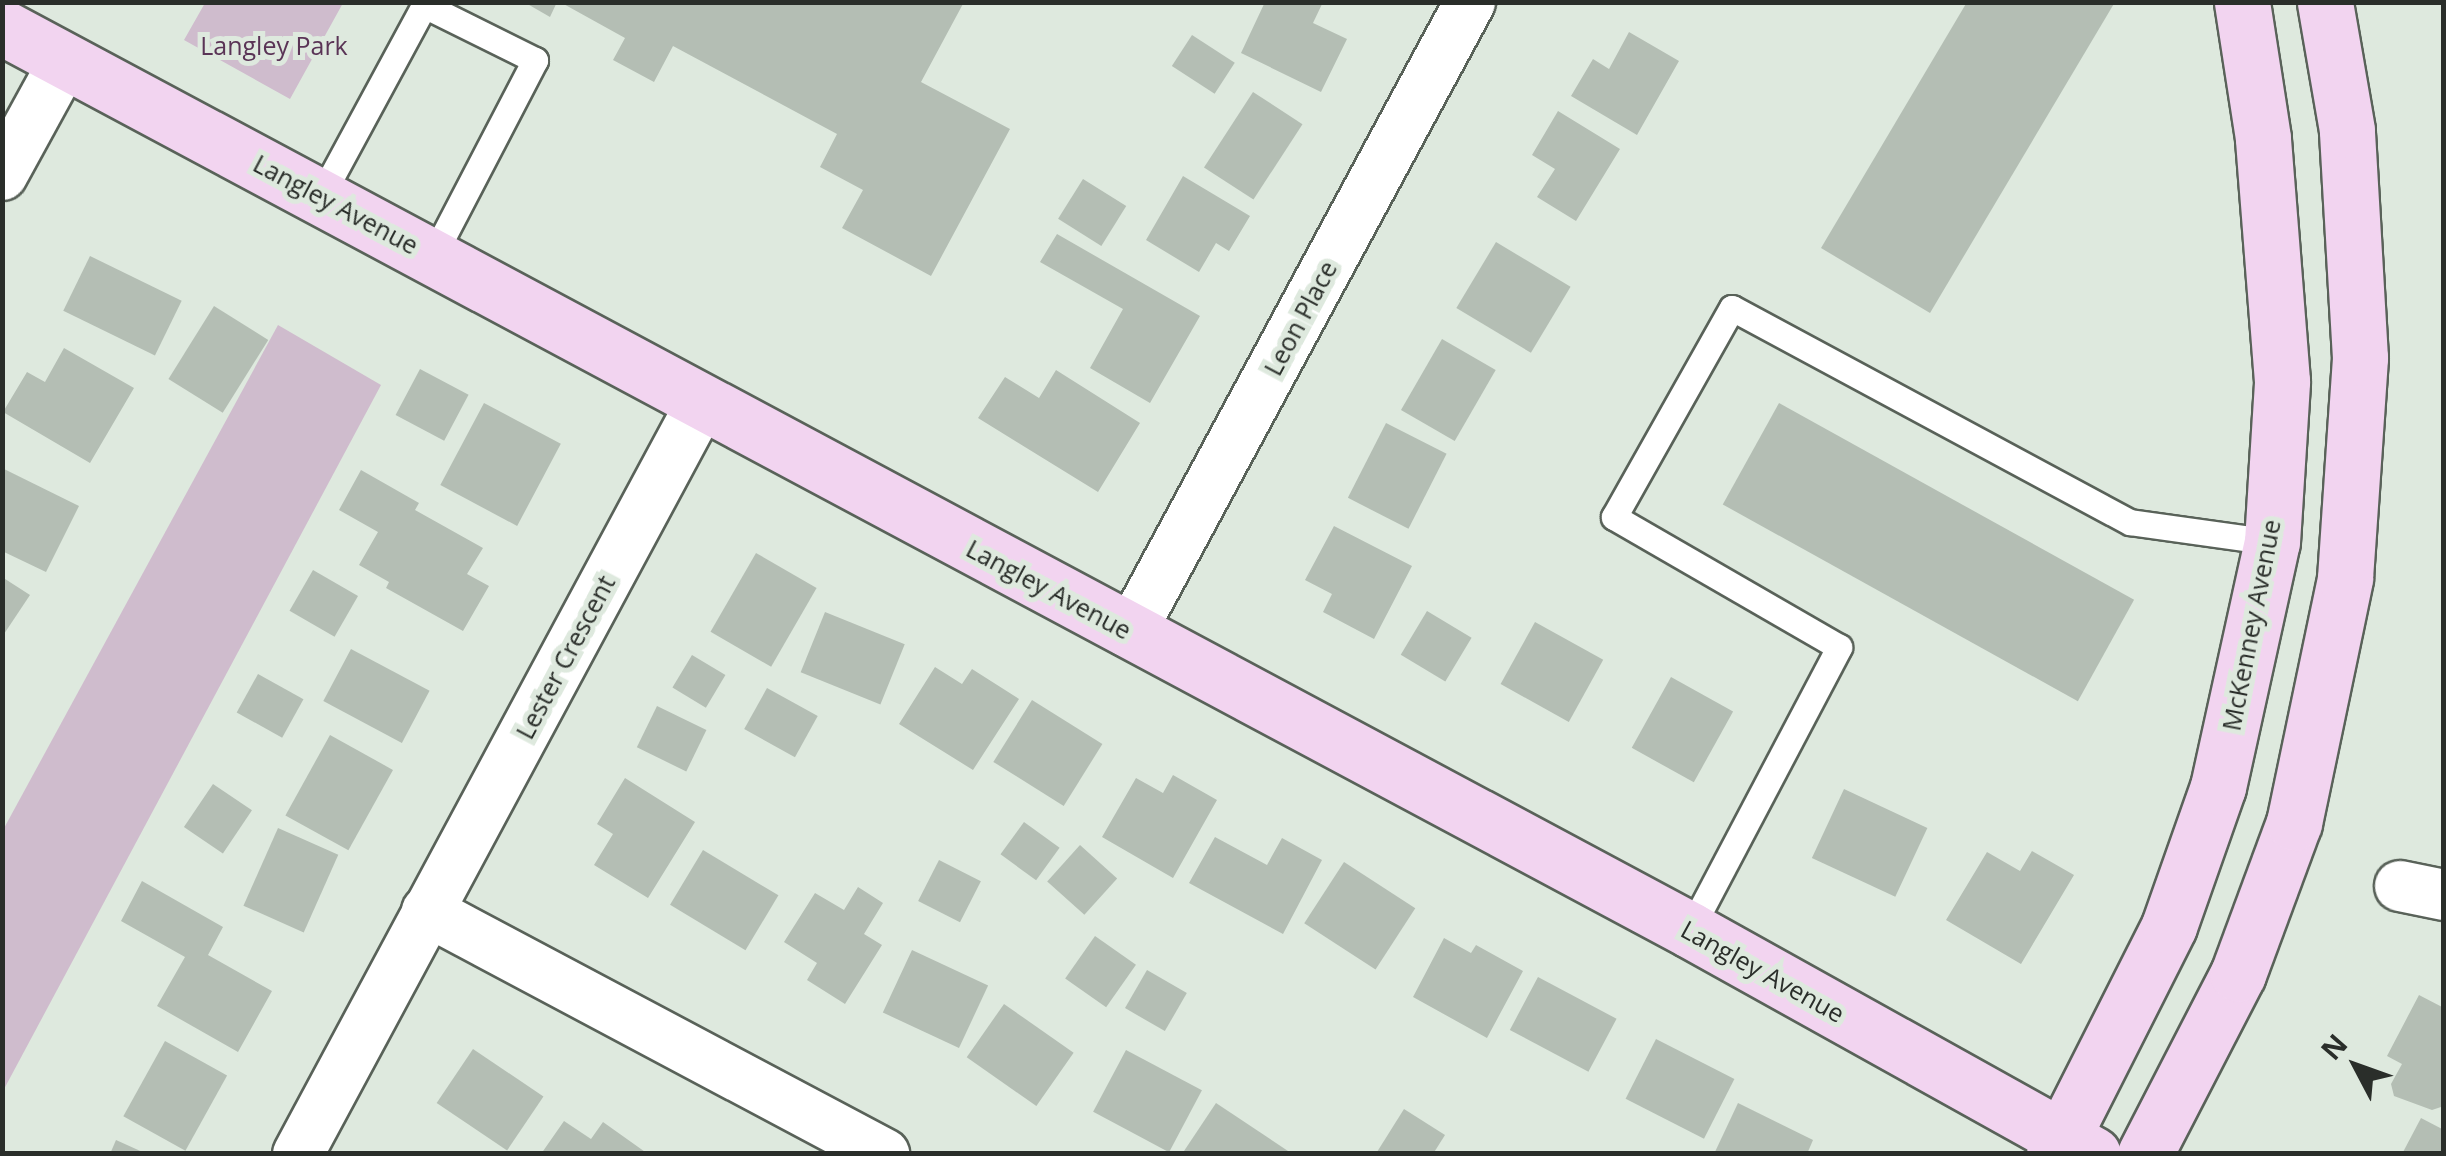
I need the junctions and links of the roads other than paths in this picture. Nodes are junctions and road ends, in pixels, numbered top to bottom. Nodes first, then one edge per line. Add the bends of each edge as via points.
1 (1470, 2) edge
2 (2242, 2) edge
3 (2325, 2) edge
4 (425, 4) edge
5 (2, 27) edge
6 (65, 60) junction
7 (2, 175) edge
8 (321, 196) junction
9 (433, 256) junction
10 (702, 402) junction
11 (2272, 542) junction
12 (1130, 632) junction
13 (428, 911) junction
14 (1690, 930) junction
15 (2070, 1147) edge
16 (298, 1154) edge
17 (884, 1154) edge
18 (2145, 1154) edge

1 - 12 street, Leon Place
2 - 11 main road, McKenney Avenue via 2263,138 2282,381
3 - 18 main road via 2347,130 2360,358 2346,578 2294,823 2238,974
4 - 8 lane
4 - 9 lane via 534,60
5 - 6 main road, Langley Avenue
6 - 7 street
6 - 8 main road, Langley Avenue
8 - 9 main road, Langley Avenue
9 - 10 main road, Langley Avenue
10 - 12 main road, Langley Avenue
10 - 13 street, Lester Crescent
11 - 14 lane via 2130,522 1732,308 1614,517 1839,647
11 - 15 main road, McKenney Avenue via 2218,787 2169,926
12 - 14 main road, Langley Avenue
13 - 16 street, Lester Crescent
13 - 17 street
14 - 15 main road, Langley Avenue

